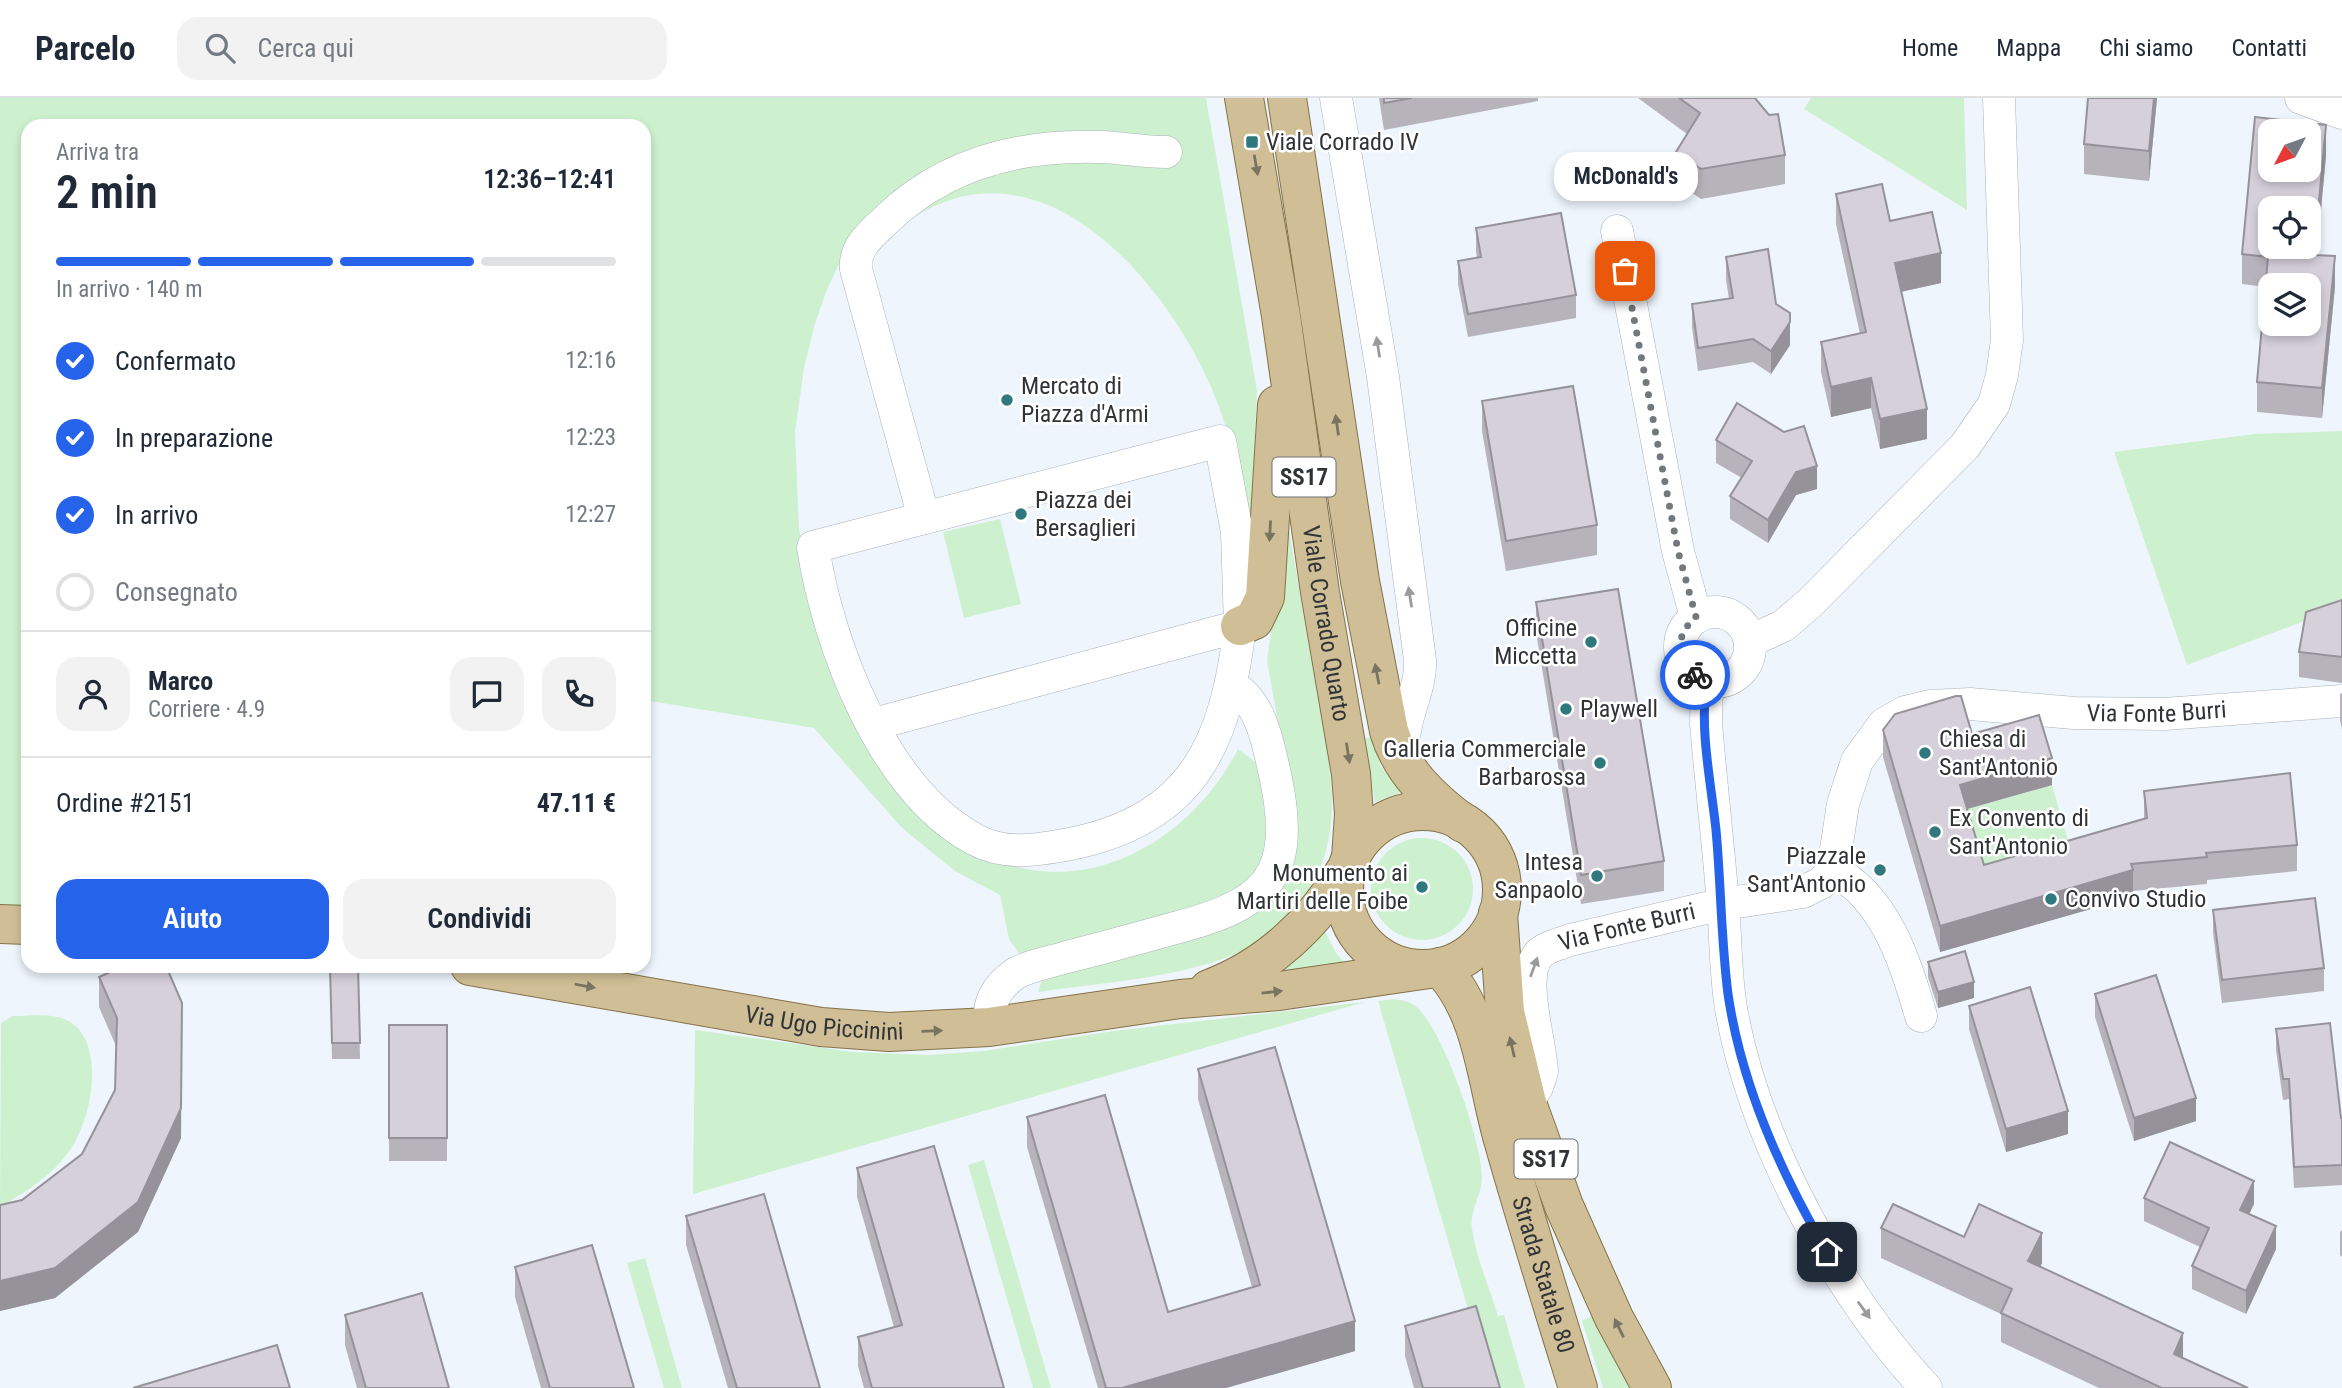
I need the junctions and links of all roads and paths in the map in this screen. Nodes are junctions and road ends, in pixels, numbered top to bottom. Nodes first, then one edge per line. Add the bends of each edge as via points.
1 (1244, 98) edge
2 (1287, 98) edge
3 (1336, 98) edge
4 (1999, 98) edge
5 (2301, 98) edge
6 (2342, 113) edge
7 (1166, 152) dead end
8 (1617, 231) dead end
9 (1281, 316) junction
10 (924, 518) junction
11 (1696, 617) junction
12 (1240, 626) junction
13 (1750, 641) junction
14 (1707, 681) junction
15 (1233, 686) junction
16 (2342, 701) edge
17 (874, 724) junction
18 (1418, 782) junction
19 (1463, 823) junction
20 (1349, 863) junction
21 (1832, 870) junction
22 (1723, 904) junction
23 (1498, 914) junction
24 (0, 924) edge
25 (21, 925) edge
26 (1435, 968) junction
27 (510, 973) edge
28 (1180, 999) junction
29 (1921, 1016) dead end
30 (989, 1027) junction
31 (1527, 1103) junction
32 (1578, 1388) edge
33 (1652, 1388) edge
34 (1926, 1388) edge

1 -> 9 main road, Viale Corrado Quarto / SS17
18 -> 2 main road, Viale Corrado Quarto / SS17 via 1395,748 1381,694
18 -> 3 street, Viale Corrado Quarto via 1404,746 1420,675 1419,655 1383,377
4 - 13 street via 2007,340 1994,404 1954,458 1810,603 1783,626
5 - 6 street
7 - 10 street via 1082,146 1009,154 972,164 921,190 858,250 856,269
8 - 11 street via 1678,551
9 -> 12 main road via 1265,597 1257,616
9 -> 20 main road, Viale Corrado Quarto / SS17 via 1351,774 1354,814
10 - 12 street via 1220,441 1235,513
10 - 17 street via 813,547 835,641
11 - 13 street via 1707,612 1730,614
11 - 14 street via 1687,625 1679,646 1687,669
12 - 15 street
12 - 17 street
13 - 14 street via 1750,653 1739,673 1718,682
14 - 22 street via 1706,723
15 - 17 street via 1226,713 1202,761 1165,804 1119,831 1034,850 993,847 956,826 912,784
15 - 30 street via 1246,694 1254,709 1279,794 1282,838 1269,879 1254,897 1220,916 1017,973 993,996
16 - 21 street, Via Fonte Burri via 2164,714 2074,713 1970,704 1905,712 1884,724 1857,761 1843,804
18 - 19 main road, Viale Corrado Quarto / SS17
19 - 20 main road via 1435,812 1404,814 1376,826
19 - 23 main road via 1494,858 1501,885
20 - 26 main road via 1344,901 1362,940 1387,961 1408,968
20 - 28 main road, Via Ugo Piccinini via 1313,916 1269,957 1230,981
21 - 22 street, Via Fonte Burri via 1821,883 1803,892
21 - 29 street via 1851,881 1877,910 1908,972
31 -> 22 street, Via Fonte Burri via 1542,1072 1530,972 1543,951 1570,940
22 -> 34 street via 1734,1023 1776,1147 1809,1219 1851,1292
23 - 26 main road via 1476,948
31 -> 23 main road, SS17 via 1505,1012
24 - 25 main road
28 -> 26 main road, Via Ugo Piccinini via 1288,990
26 - 32 main road, Strada Statale 80 via 1456,985 1475,1026 1502,1136
27 -> 30 main road, Via Ugo Piccinini via 821,1027 889,1032
28 - 30 main road, Via Ugo Piccinini
33 -> 31 main road, SS17 via 1614,1318 1560,1195

